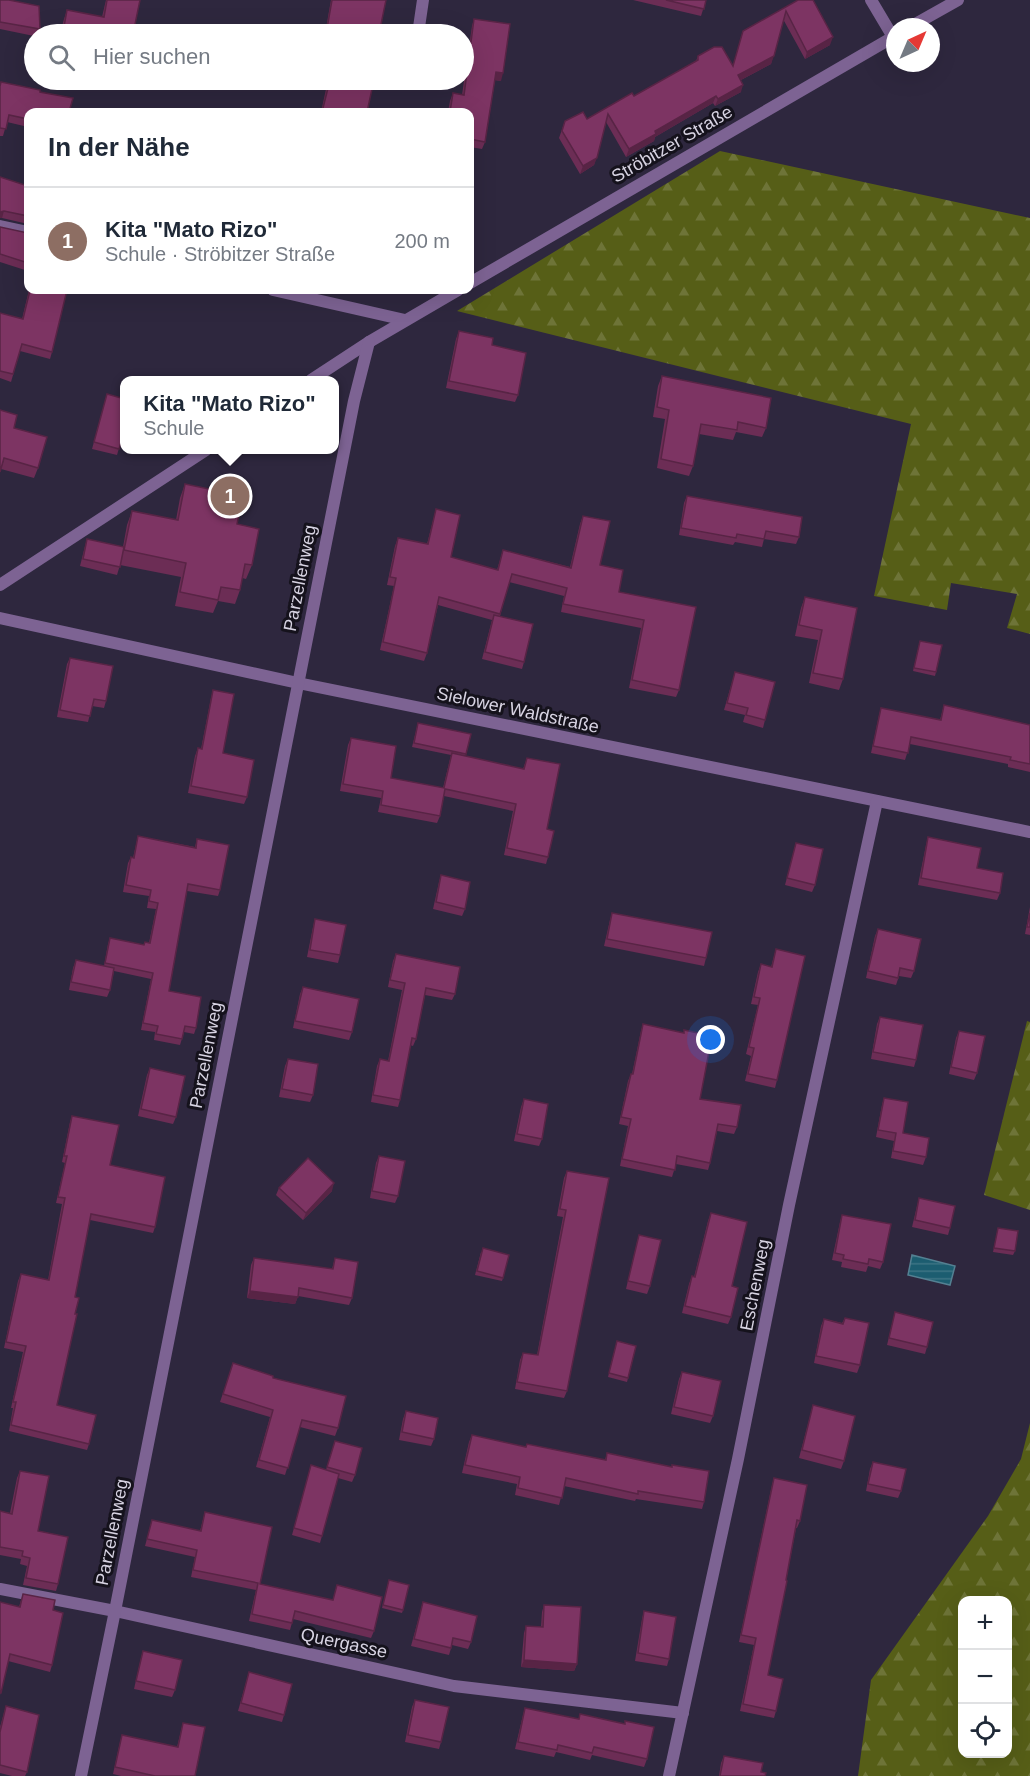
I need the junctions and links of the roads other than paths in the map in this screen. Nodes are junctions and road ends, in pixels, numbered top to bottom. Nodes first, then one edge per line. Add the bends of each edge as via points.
1 (423, 0) edge
2 (871, 0) edge
3 (958, 0) edge
4 (926, 18) edge
5 (886, 23) edge
6 (419, 24) edge
7 (886, 41) edge
8 (0, 226) edge
9 (24, 231) edge
10 (474, 281) edge
11 (291, 294) edge
12 (451, 294) edge
13 (405, 320) junction
14 (369, 342) junction
15 (318, 376) edge
16 (200, 454) edge
17 (0, 585) edge
18 (0, 618) edge
19 (298, 683) junction
20 (877, 801) junction
21 (1030, 832) edge
22 (0, 1589) edge
23 (115, 1611) junction
24 (683, 1713) junction
25 (81, 1776) edge
26 (669, 1776) edge

1 - 6 street
2 - 5 street, Ströbitzer Straße
3 - 4 street
7 - 10 street, Ströbitzer Straße
8 - 9 street
11 - 13 street
12 - 13 street
13 - 14 street
14 - 15 street
14 - 19 street, Parzellenweg
16 - 17 street
18 - 19 street, Sielower Waldstraße
19 - 20 street, Sielower Waldstraße
19 - 23 street, Parzellenweg
20 - 21 street, Sielower Waldstraße
20 - 24 street, Eschenweg
22 - 23 street, Quergasse
23 - 24 street, Quergasse via 454,1686
23 - 25 street, Parzellenweg
24 - 26 street, Eschenweg

